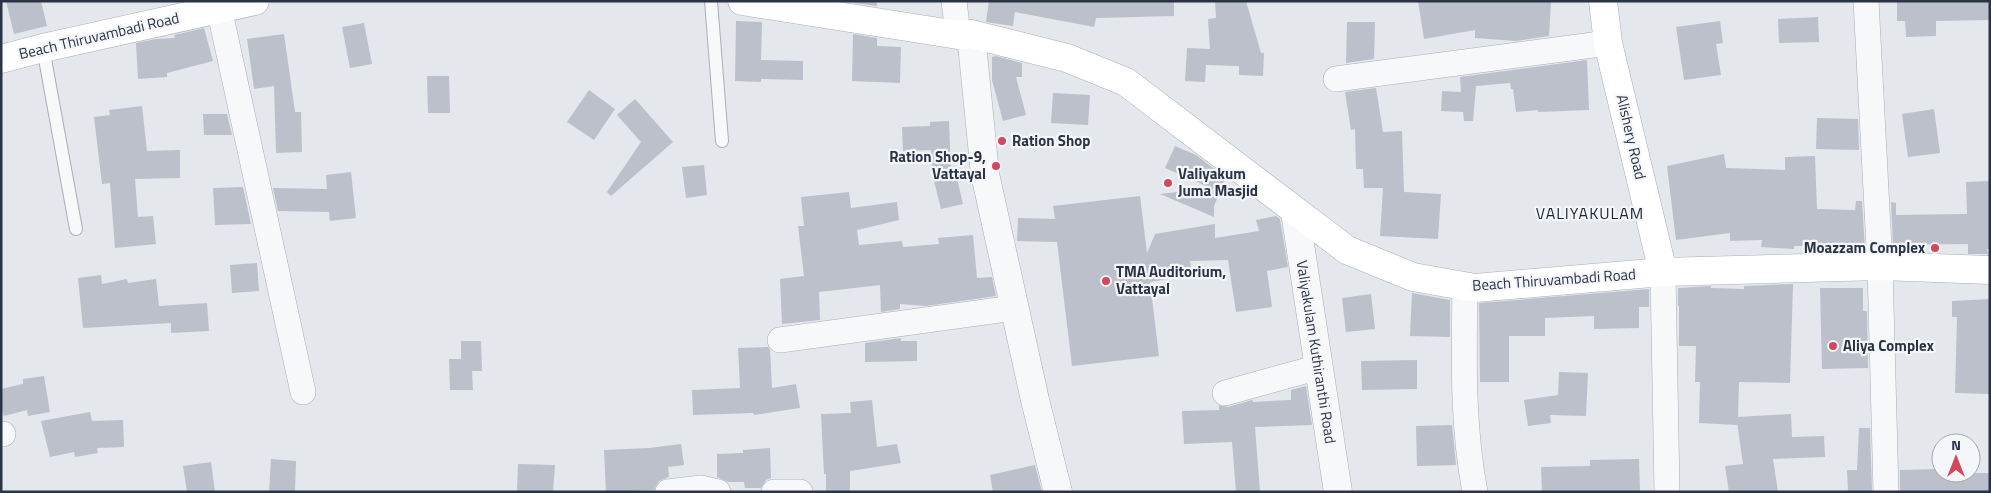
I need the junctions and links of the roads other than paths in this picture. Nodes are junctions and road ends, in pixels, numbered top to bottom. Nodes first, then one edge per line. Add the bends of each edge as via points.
1 (711, 1) edge
2 (742, 1) edge
3 (954, 1) edge
4 (1603, 1) edge
5 (1866, 1) edge
6 (240, 4) edge
7 (964, 34) junction
8 (1608, 43) junction
9 (44, 48) junction
10 (1, 59) edge
11 (1336, 79) dead end
12 (722, 141) dead end
13 (1295, 212) junction
14 (76, 229) dead end
15 (1880, 266) junction
16 (1990, 270) edge
17 (1663, 272) junction
18 (1464, 286) junction
19 (1014, 308) junction
20 (780, 340) dead end
21 (1319, 366) junction
22 (303, 392) dead end
23 (1225, 393) dead end
24 (668, 492) edge
25 (718, 492) edge
26 (774, 492) edge
27 (800, 492) edge
28 (1058, 492) edge
29 (1338, 492) edge
30 (1475, 492) edge
31 (1667, 492) edge
32 (1886, 492) edge

1 - 12 lane
2 - 7 main road, Beach Thiruvambadi Road
3 - 7 street
4 - 8 main road, Alishery Road
5 - 15 street
6 - 9 main road, Beach Thiruvambadi Road
6 - 22 street
7 - 13 main road, Beach Thiruvambadi Road via 1067,58 1126,82
7 - 19 street via 985,174
8 - 11 street
8 - 17 main road, Alishery Road
9 - 10 main road, Beach Thiruvambadi Road
9 - 14 lane
13 - 18 main road, Beach Thiruvambadi Road via 1347,250 1413,277
13 - 21 street, Valiyakulam Kuthiranthi Road
15 - 16 main road, Beach Thiruvambadi Road
15 - 17 main road, Beach Thiruvambadi Road
15 - 32 street
17 - 18 main road, Beach Thiruvambadi Road via 1474,288
17 - 31 street
18 - 30 street via 1468,457
19 - 20 street
19 - 28 street
21 - 23 street
21 - 29 street, Valiyakulam Kuthiranthi Road
24 - 25 street via 702,488
26 - 27 street

